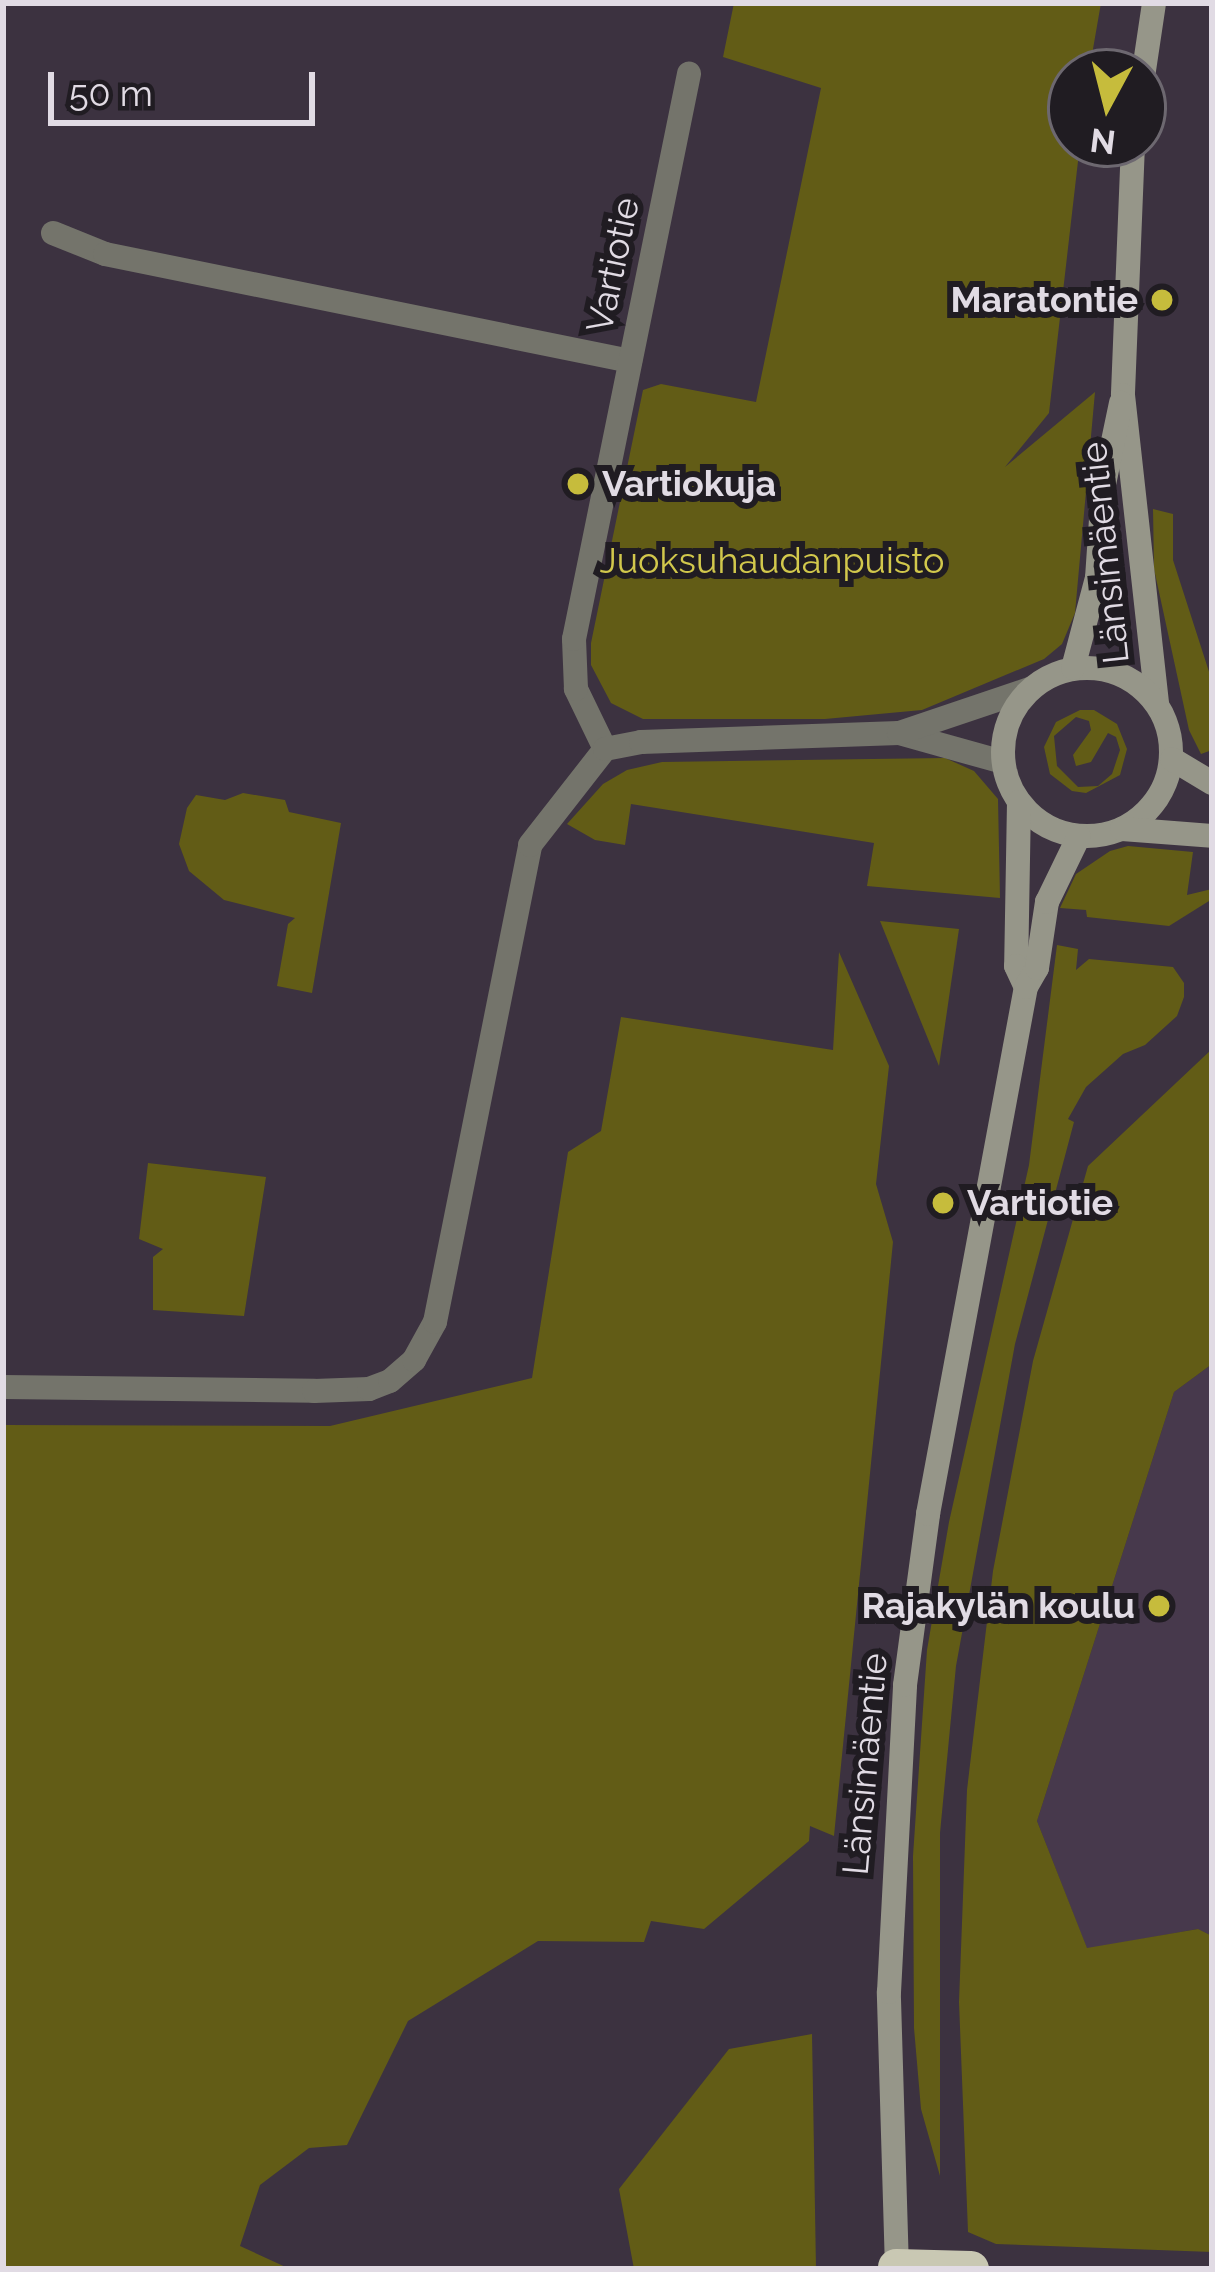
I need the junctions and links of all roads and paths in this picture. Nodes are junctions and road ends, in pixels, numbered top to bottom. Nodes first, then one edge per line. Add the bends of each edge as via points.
1 (1154, 3) edge
2 (1147, 48) edge
3 (688, 74) dead end
4 (1132, 168) edge
5 (53, 233) dead end
6 (629, 361) junction
7 (1123, 395) junction
8 (1073, 668) junction
9 (1030, 689) junction
10 (1157, 703) junction
11 (899, 733) junction
12 (605, 748) junction
13 (1172, 759) junction
14 (1003, 761) junction
15 (1212, 783) edge
16 (1019, 802) junction
17 (1122, 830) junction
18 (1079, 836) junction
19 (1212, 836) edge
20 (1026, 986) junction
21 (3, 1387) edge
22 (897, 2268) edge
23 (971, 2269) edge

1 - 2 main road
3 - 6 street, Vartiotie
4 - 7 main road, Länsimäentie
5 - 6 street via 105,254
6 - 12 street, Vartiotie via 574,639 576,689
7 - 8 main road, Länsimäentie via 1102,489 1096,578
7 - 10 main road, Länsimäentie
8 - 9 main road
8 - 10 main road via 1120,674
9 - 11 street
9 - 14 main road via 1008,722
10 - 13 main road
11 - 12 street
11 - 14 street
12 - 21 street via 530,845 442,1292 428,1341 403,1372 369,1389
13 - 15 main road
13 - 17 main road via 1151,808
14 - 16 main road
16 - 18 main road via 1046,826
16 - 20 main road, Länsimäentie via 1016,966
17 - 18 main road
17 - 19 main road
18 - 20 main road, Länsimäentie via 1047,902 1037,968
20 - 22 main road, Länsimäentie via 928,1514 905,1685 889,1992
22 - 23 highway

